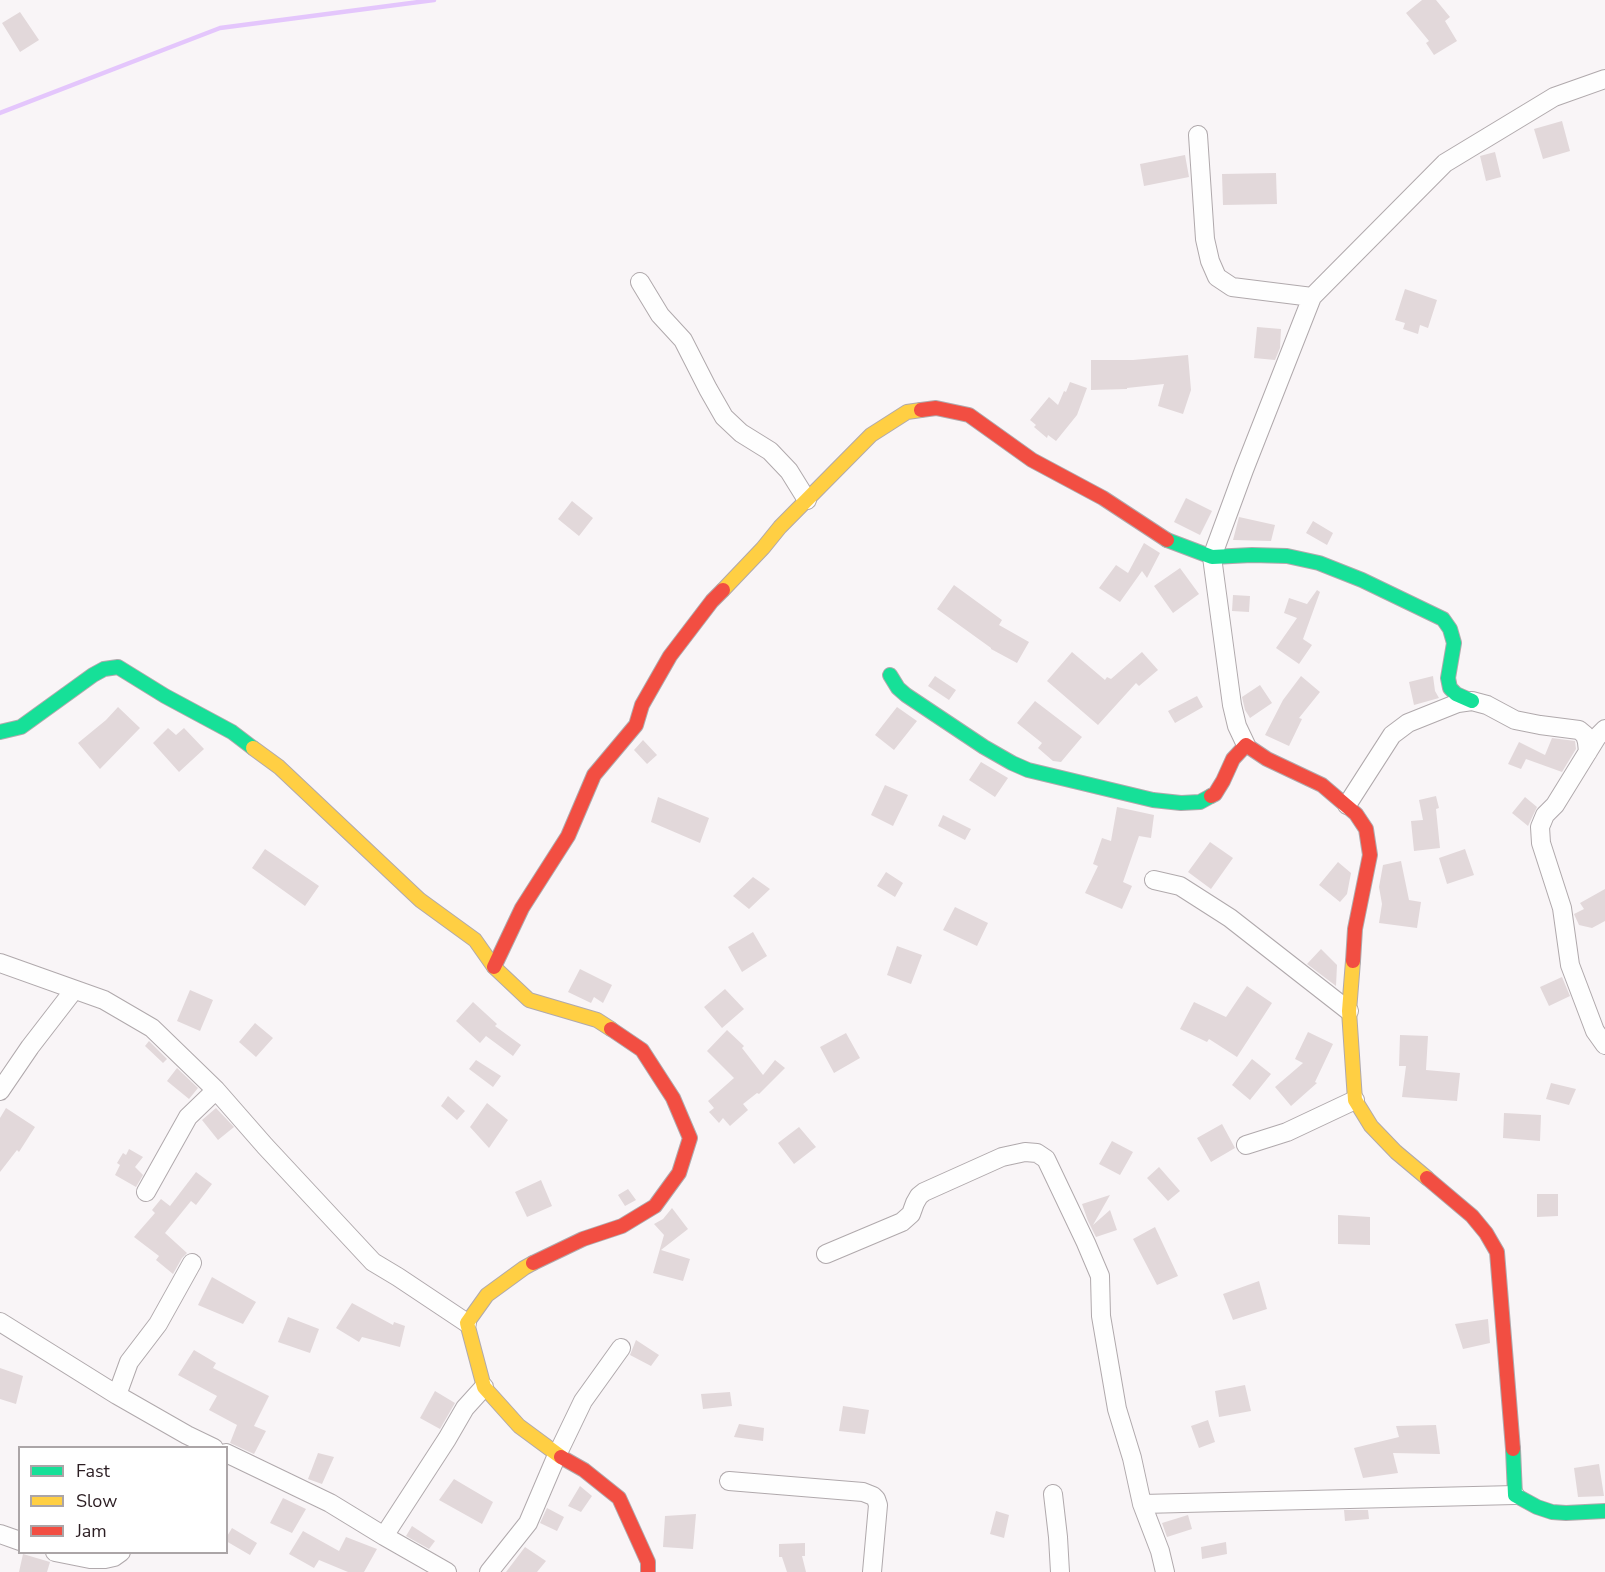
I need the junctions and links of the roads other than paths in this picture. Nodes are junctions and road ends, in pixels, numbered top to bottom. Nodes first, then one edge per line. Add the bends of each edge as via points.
1 (1605, 79) edge
2 (1198, 135) dead end
3 (640, 282) dead end
4 (1312, 297) junction
5 (807, 500) junction
6 (1212, 557) junction
7 (890, 675) dead end
8 (1472, 701) junction
9 (1605, 729) edge
10 (0, 732) edge
11 (1246, 745) junction
12 (1588, 752) junction
13 (1347, 805) junction
14 (1154, 880) dead end
15 (0, 963) edge
16 (494, 967) junction
17 (74, 990) junction
18 (1349, 1011) junction
19 (1605, 1045) edge
20 (216, 1090) junction
21 (0, 1091) edge
22 (1355, 1100) junction
23 (1246, 1145) dead end
24 (146, 1192) dead end
25 (826, 1254) dead end
26 (192, 1263) dead end
27 (0, 1322) edge
28 (467, 1323) junction
29 (621, 1348) dead end
30 (484, 1387) junction
31 (117, 1395) junction
32 (184, 1441) edge
33 (205, 1446) edge
34 (228, 1455) edge
35 (557, 1455) junction
36 (729, 1481) dead end
37 (1053, 1494) dead end
38 (1515, 1495) junction
39 (1142, 1504) junction
40 (1605, 1511) edge
41 (0, 1534) edge
42 (384, 1536) junction
43 (18, 1540) edge
44 (65, 1554) edge
45 (118, 1554) edge
46 (447, 1572) edge
47 (489, 1572) edge
48 (648, 1572) edge
49 (872, 1572) edge
50 (1060, 1572) edge
51 (1164, 1572) edge

1 - 4 street via 1554,97 1445,163
2 - 4 street via 1205,239 1217,278 1232,287
3 - 5 street via 660,315 682,340 724,417 777,458
4 - 6 street
5 - 6 street via 871,435 907,412 936,408 969,416 1032,460 1103,498 1165,539
5 - 16 street via 712,602 670,656 642,705 636,725 594,775 568,836 522,908
6 - 8 street via 1287,556 1319,563 1443,619 1454,643 1450,688
6 - 11 street via 1232,705
7 - 11 street via 906,695 1012,763 1153,800 1200,802 1215,794 1233,759
8 - 12 street via 1515,720 1579,730 1585,735
8 - 13 street via 1408,723 1392,735
9 - 12 street
10 - 16 street via 21,727 104,669 118,668 232,732 279,767 420,900 475,940
11 - 13 street via 1322,785
12 - 19 street via 1540,827 1541,843 1562,908 1570,965 1595,1031
13 - 18 street via 1365,829 1370,855 1355,929
14 - 18 street via 1180,886 1230,918
15 - 17 street
16 - 28 street via 530,999 597,1020 642,1050 672,1098 690,1138 678,1173 655,1206 622,1226 583,1239 524,1268 487,1295
17 - 20 street via 104,1000 152,1028
17 - 21 street
18 - 22 street
20 - 24 street via 188,1117
20 - 28 street via 373,1263
22 - 23 street via 1287,1132
22 - 38 street via 1371,1126 1396,1152 1472,1216 1497,1252
25 - 39 street via 902,1222 924,1192 980,1166 1025,1152 1037,1153 1046,1160 1100,1276 1101,1316 1117,1409
26 - 31 street via 158,1324 129,1362
27 - 31 street
28 - 30 street
29 - 35 street via 583,1401
30 - 35 street via 519,1426
30 - 42 street via 465,1408
31 - 32 street
32 - 33 street
34 - 42 street via 330,1503
35 - 47 street via 528,1523
35 - 48 street via 584,1470 619,1498 648,1562
36 - 49 street via 873,1496 878,1504
37 - 50 street
38 - 39 street
38 - 40 street via 1552,1512
39 - 51 street
41 - 43 street
42 - 46 street
44 - 45 street via 105,1559

